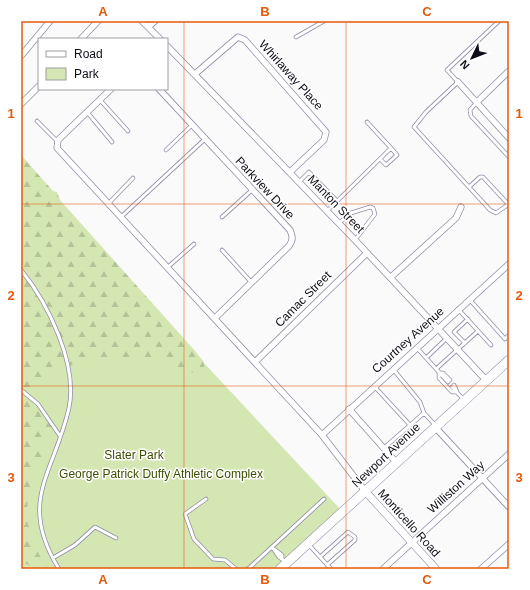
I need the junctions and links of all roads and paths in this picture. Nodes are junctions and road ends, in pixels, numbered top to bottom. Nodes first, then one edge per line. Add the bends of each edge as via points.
1 (50, 21) edge
2 (98, 21) edge
3 (142, 21) edge
4 (155, 21) edge
5 (324, 21) edge
6 (499, 21) edge
7 (148, 27) junction
8 (296, 37) dead end
9 (82, 38) edge
10 (159, 38) edge
11 (168, 47) edge
12 (21, 56) edge
13 (509, 71) edge
14 (195, 74) junction
15 (458, 82) junction
16 (38, 87) edge
17 (110, 90) edge
18 (160, 90) edge
19 (100, 99) junction
20 (477, 102) junction
21 (21, 104) edge
22 (87, 112) junction
23 (37, 121) dead end
24 (367, 122) dead end
25 (192, 125) junction
26 (128, 131) dead end
27 (509, 138) edge
28 (205, 139) junction
29 (58, 142) junction
30 (112, 142) dead end
31 (391, 148) junction
32 (166, 150) dead end
33 (509, 157) edge
34 (380, 159) junction
35 (290, 172) junction
36 (133, 178) dead end
37 (299, 182) junction
38 (469, 187) junction
39 (252, 190) junction
40 (337, 201) junction
41 (109, 203) junction
42 (509, 204) edge
43 (461, 207) dead end
44 (327, 211) junction
45 (121, 217) junction
46 (222, 217) dead end
47 (338, 223) junction
48 (355, 240) junction
49 (194, 244) dead end
50 (222, 250) dead end
51 (367, 253) junction
52 (509, 264) edge
53 (168, 267) junction
54 (21, 270) edge
55 (391, 277) junction
56 (252, 283) junction
57 (469, 299) junction
58 (458, 309) junction
59 (215, 318) junction
60 (468, 319) junction
61 (438, 328) junction
62 (478, 331) junction
63 (509, 335) edge
64 (447, 338) junction
65 (465, 343) junction
66 (491, 345) dead end
67 (417, 347) junction
68 (458, 350) junction
69 (426, 358) junction
70 (509, 360) edge
71 (255, 362) junction
72 (393, 369) junction
73 (436, 369) junction
74 (439, 373) junction
75 (486, 380) junction
76 (449, 381) dead end
77 (374, 386) junction
78 (453, 386) dead end
79 (21, 390) edge
80 (457, 392) junction
81 (464, 400) junction
82 (349, 409) junction
83 (424, 413) junction
84 (410, 425) junction
85 (435, 426) junction
86 (322, 435) junction
87 (60, 436) junction
88 (384, 448) junction
89 (509, 454) edge
90 (396, 462) junction
91 (483, 478) junction
92 (365, 491) junction
93 (206, 499) dead end
94 (324, 499) dead end
95 (509, 507) edge
96 (116, 538) dead end
97 (412, 542) junction
98 (308, 543) junction
99 (509, 544) edge
100 (273, 548) junction
101 (320, 557) junction
102 (53, 558) junction
103 (283, 563) edge
104 (327, 565) junction
105 (59, 569) edge
106 (236, 569) edge
107 (248, 569) edge
108 (331, 569) edge
109 (383, 569) edge
110 (436, 569) edge
111 (481, 569) edge

1 - 12 street
2 - 9 street
3 - 7 street
4 - 7 street
5 - 8 lane
6 - 15 lane via 447,70
7 - 10 street
11 - 14 street, Manton Street
13 - 20 street
14 - 35 street, Manton Street
14 - 35 street, Whirlaway Place via 238,37 245,40 326,132 324,140
15 - 20 street
15 - 38 lane via 415,122 414,127
16 - 21 street
17 - 19 street
18 - 25 street, Parkview Drive
19 - 22 street
19 - 26 lane
20 - 27 street
20 - 33 lane via 470,110 471,116
22 - 29 street
22 - 30 lane
23 - 29 lane
24 - 31 lane
25 - 28 street, Parkview Drive
25 - 32 lane
28 - 39 street, Parkview Drive
28 - 45 lane
29 - 41 street via 57,148
31 - 34 lane
31 - 34 lane via 397,155 386,165
34 - 40 lane
35 - 37 street, Manton Street
36 - 41 lane
37 - 40 lane via 309,172
37 - 44 street, Manton Street
38 - 42 lane via 496,213
38 - 42 lane via 483,177
39 - 46 lane
39 - 56 street, Parkview Drive via 290,230 292,240
40 - 44 lane
41 - 45 street
43 - 55 street via 456,218
44 - 47 street, Manton Street
45 - 53 street
47 - 48 street, Manton Street
47 - 48 lane via 351,213 373,208 376,214
48 - 51 street, Manton Street
49 - 53 lane
50 - 56 lane
51 - 55 street, Manton Street
51 - 71 street, Camac Street
52 - 57 street, Courtney Avenue
53 - 59 street
54 - 87 lane via 48,313 67,364 70,383 69,407
55 - 61 street, Manton Street
56 - 59 street, Parkview Drive
57 - 58 street, Courtney Avenue
57 - 63 lane via 505,339
58 - 60 lane
58 - 61 street, Courtney Avenue
59 - 71 street
60 - 62 lane
60 - 65 lane via 454,332
61 - 64 street, Manton Street
61 - 67 street, Courtney Avenue
62 - 65 lane
62 - 66 lane
64 - 68 street, Manton Street
64 - 69 lane
65 - 68 lane
67 - 69 lane
67 - 72 street, Courtney Avenue
68 - 73 lane
68 - 75 street, Manton Street
69 - 73 lane
70 - 75 main road, Newport Avenue
71 - 86 street
72 - 77 street, Courtney Avenue
72 - 83 lane via 420,402
73 - 74 lane
74 - 76 lane
74 - 80 lane via 439,378 448,388 452,392
75 - 81 main road, Newport Avenue
77 - 82 street, Courtney Avenue
77 - 84 lane
78 - 80 lane
79 - 87 lane via 38,404
80 - 81 lane
81 - 85 main road, Newport Avenue
82 - 86 street, Courtney Avenue
82 - 88 street
83 - 84 lane
83 - 85 lane
84 - 88 lane
85 - 90 main road, Newport Avenue
85 - 91 street
86 - 92 street
87 - 102 lane via 43,482 39,510 44,539
88 - 90 street
89 - 91 street, Williston Way
90 - 92 main road, Newport Avenue
91 - 95 street
91 - 97 street, Williston Way
92 - 97 street, Monticello Road
92 - 98 main road, Newport Avenue
93 - 106 lane via 185,514 194,539 213,559 225,560
94 - 100 lane
96 - 102 lane via 95,527 75,545
97 - 109 street, Williston Way
97 - 110 street, Monticello Road
98 - 101 lane
98 - 103 main road, Newport Avenue
99 - 111 street
100 - 103 lane
100 - 107 lane
101 - 104 lane
101 - 104 lane via 348,532 355,537 355,540
102 - 105 lane
104 - 108 lane

